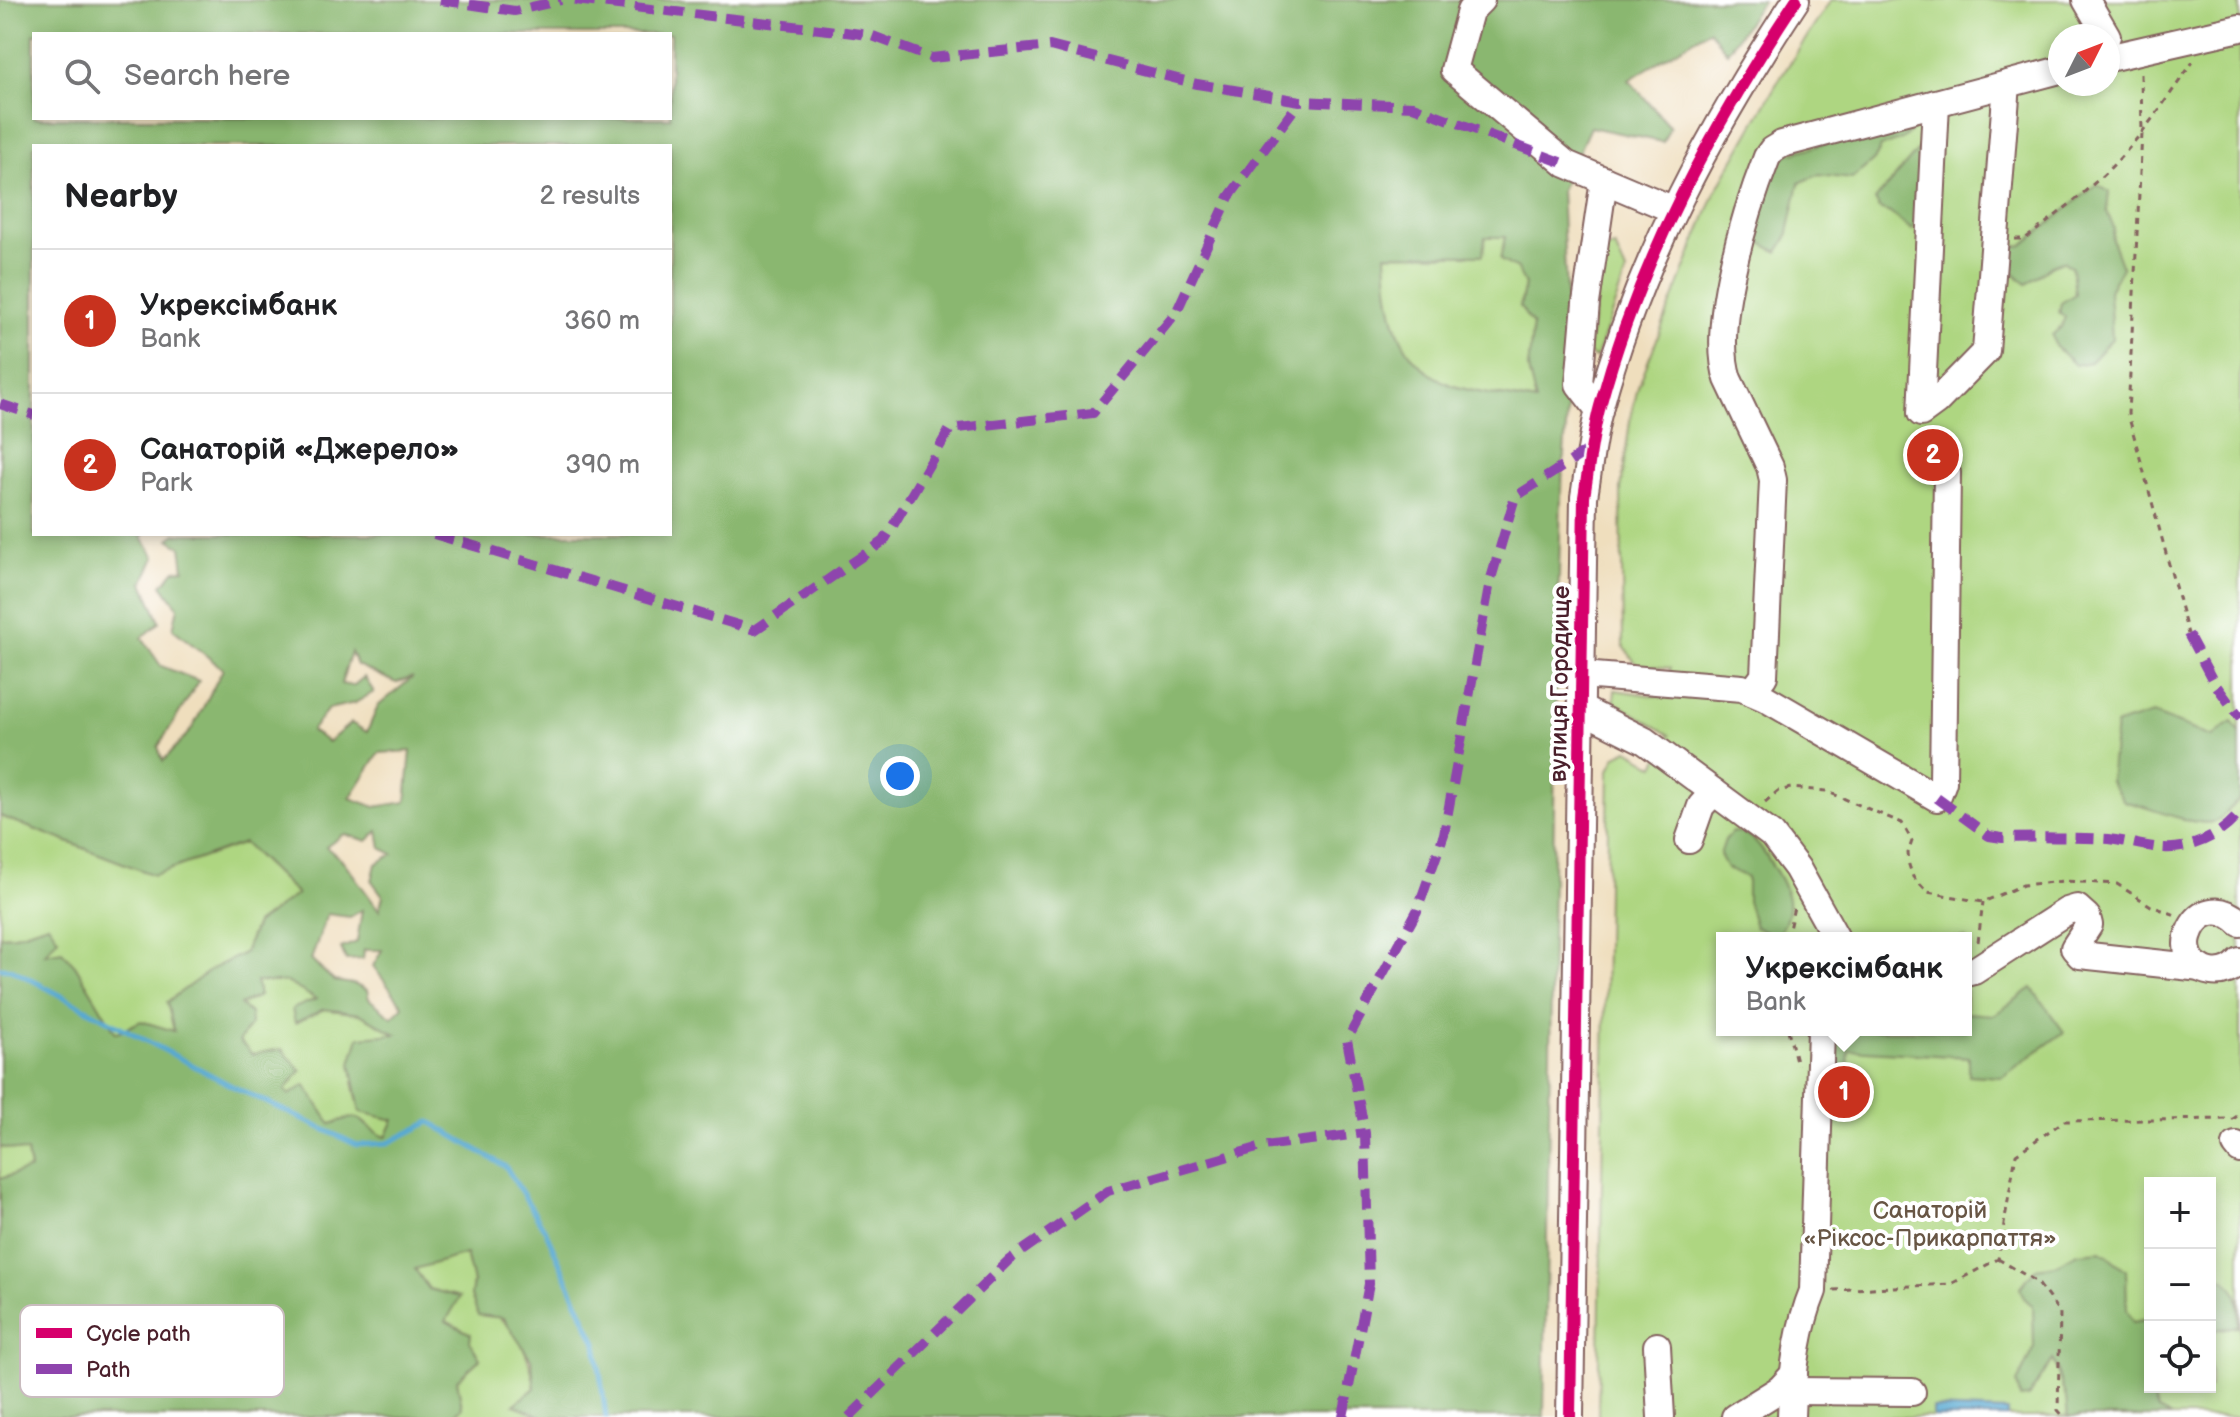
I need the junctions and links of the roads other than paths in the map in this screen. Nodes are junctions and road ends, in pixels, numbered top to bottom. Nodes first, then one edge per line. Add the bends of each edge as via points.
1 (1481, 0) edge
2 (1796, 0) edge
3 (2086, 0) edge
4 (2100, 24) edge
5 (2240, 28) edge
6 (2126, 53) edge
7 (2048, 73) edge
8 (2007, 84) junction
9 (1936, 103) junction
10 (1604, 180) junction
11 (1672, 209) junction
12 (1599, 410) junction
13 (1947, 473) dead end
14 (1582, 675) junction
15 (1752, 692) junction
16 (1581, 709) junction
17 (1714, 792) junction
18 (1689, 840) dead end
19 (2240, 923) edge
20 (1828, 931) edge
21 (2240, 961) edge
22 (2201, 968) junction
23 (1972, 972) edge
24 (1821, 1036) edge
25 (1657, 1346) dead end
26 (1912, 1392) dead end
27 (1795, 1400) edge
28 (1570, 1417) edge
29 (1661, 1417) edge
30 (1735, 1417) edge

1 - 10 street via 1470,11 1454,70 1566,164
2 - 11 street, вулиця Городище via 1724,113
3 - 4 street
5 - 6 street
7 - 8 street
8 - 9 street
8 - 9 street via 1986,351 1921,413
9 - 15 street via 1772,150 1737,251 1724,367 1773,480 1764,676
10 - 11 street
10 - 12 street via 1579,384
11 - 12 street, вулиця Городище via 1642,278
12 - 14 street, вулиця Городище via 1584,497
13 - 15 street via 1943,782 1937,798
14 - 15 street
14 - 16 street, вулиця Городище
16 - 17 street via 1645,741
16 - 28 street, вулиця Городище
17 - 18 street via 1701,806
17 - 20 street via 1772,835 1797,868
19 - 22 street via 2223,913 2197,919 2187,945
21 - 22 street via 2220,972
22 - 23 street via 2080,955 2074,948 2089,925 2077,908
24 - 27 street via 1813,1291 1803,1317
25 - 29 street
26 - 27 street
27 - 30 street via 1780,1389

